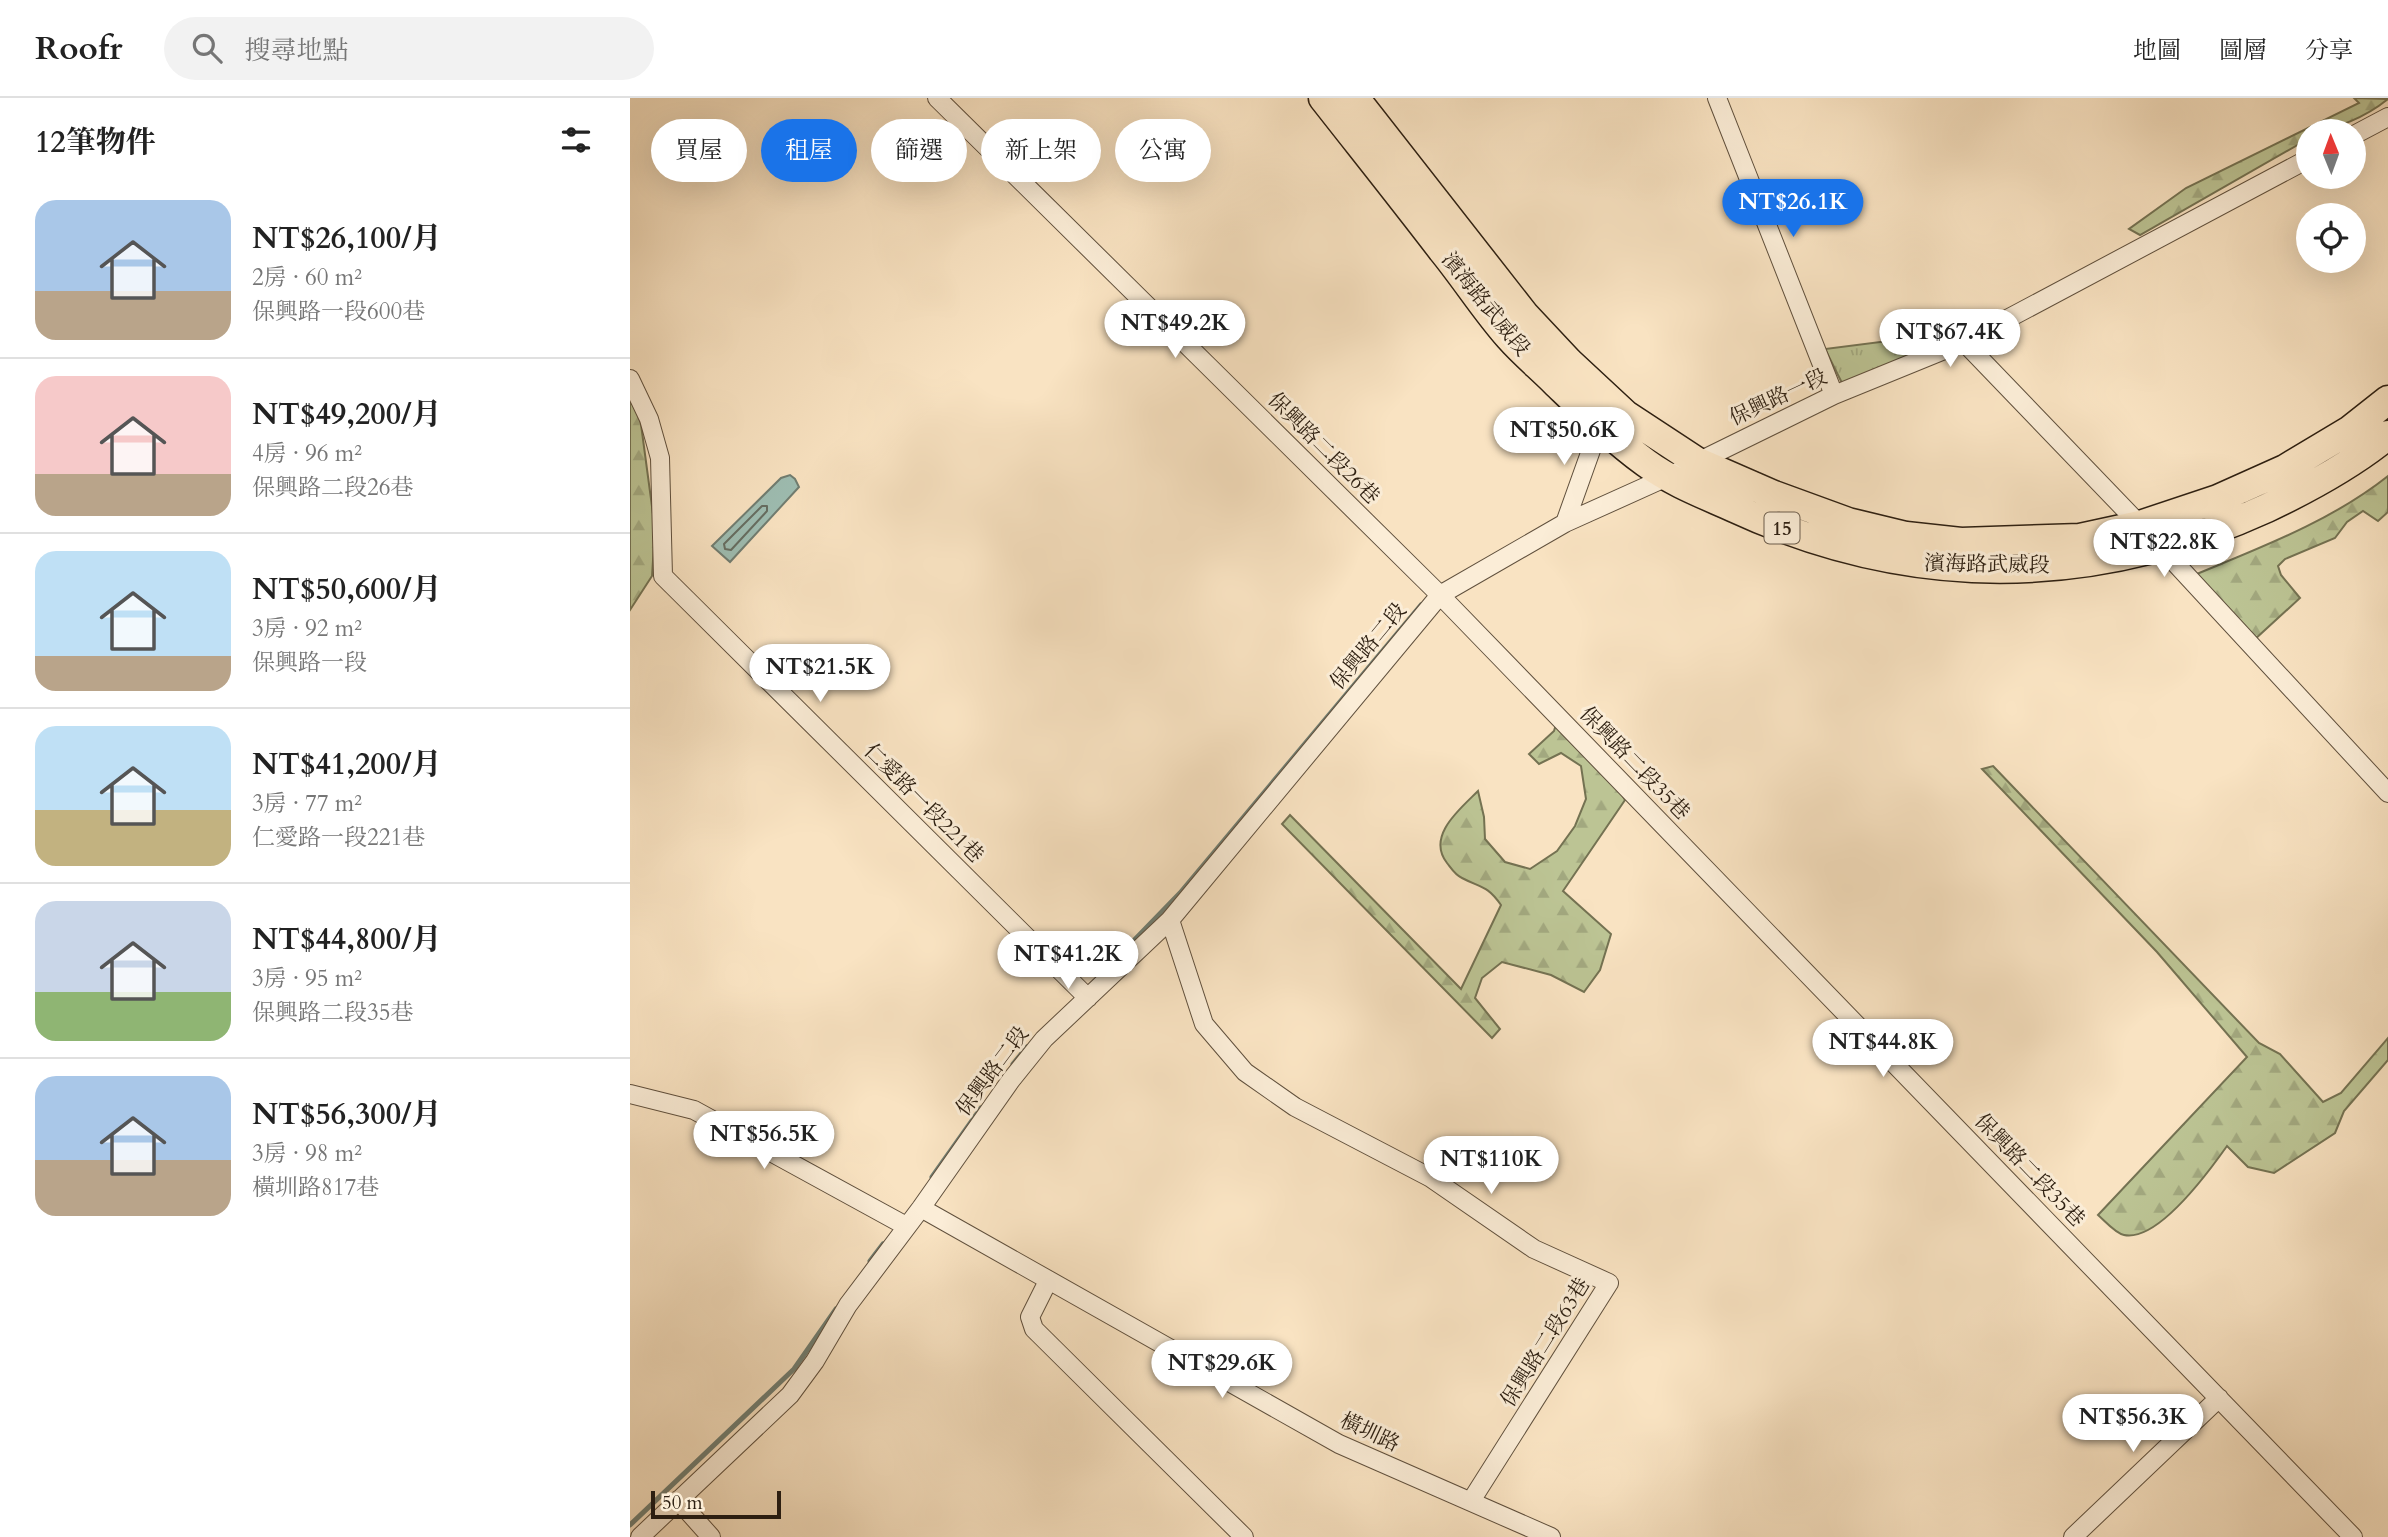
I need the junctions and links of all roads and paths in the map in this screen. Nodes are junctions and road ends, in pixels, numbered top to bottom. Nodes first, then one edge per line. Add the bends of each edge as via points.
1 (937, 98) edge
2 (1323, 98) edge
3 (1355, 98) edge
4 (1717, 98) edge
5 (2388, 117) edge
6 (2366, 129) edge
7 (2296, 165) edge
8 (1964, 342) junction
9 (630, 379) edge
10 (1834, 395) junction
11 (2388, 400) edge
12 (1600, 425) junction
13 (2388, 435) edge
14 (1696, 461) junction
15 (1667, 477) junction
16 (1565, 523) junction
17 (2140, 524) junction
18 (2162, 548) junction
19 (1440, 595) junction
20 (2388, 793) edge
21 (1170, 920) junction
22 (1088, 998) junction
23 (630, 1094) edge
24 (921, 1208) junction
25 (906, 1226) junction
26 (1048, 1280) junction
27 (2219, 1398) junction
28 (678, 1500) junction
29 (1471, 1501) junction
30 (640, 1537) edge
31 (711, 1537) edge
32 (1244, 1537) edge
33 (1551, 1537) edge
34 (2073, 1537) edge
35 (2353, 1537) edge

1 - 19 street, 保興路二段26巷
2 - 12 main road, 濱海路武威段 / 15 via 1509,337
3 - 14 main road, 濱海路武威段 / 15 via 1524,314 1569,362 1626,415
4 - 10 street
5 - 6 street
7 - 8 street, 保興路一段
8 - 10 street, 保興路一段
8 - 17 street
9 - 22 street, 仁愛路一段221巷 via 649,419 660,458 663,576
10 - 14 street, 保興路一段
11 - 17 main road, 濱海路武威段 / 15 via 2350,430 2285,469 2218,499
12 - 15 main road, 濱海路武威段 / 15
12 - 16 street
13 - 18 main road, 濱海路武威段 / 15 via 2296,494
14 - 15 street, 保興路一段
14 - 17 main road, 濱海路武威段 / 15 via 1835,517 1906,536 2017,542 2080,538
15 - 16 street, 保興路一段
15 - 18 main road, 濱海路武威段 / 15 via 1766,523 1906,562 1950,568 2038,568
16 - 19 street, 保興路二段
17 - 18 street
18 - 20 street
19 - 21 street, 保興路二段
19 - 27 street, 保興路二段35巷
21 - 22 street, 保興路二段
21 - 29 street, 保興路二段63巷 via 1204,1024 1245,1072 1294,1107 1431,1178 1534,1249 1609,1283
22 - 24 street, 保興路二段 via 1044,1039 1011,1080
23 - 25 street via 694,1110
24 - 25 street, 保興路二段
24 - 26 street, 橫圳路
25 - 28 street, 保興路二段 via 790,1395
26 - 29 street, 橫圳路 via 1339,1444
26 - 32 street via 1030,1317 1034,1329
27 - 34 street
27 - 35 street, 保興路二段35巷
28 - 30 street, 保興路二段
28 - 31 street
29 - 33 street, 橫圳路

